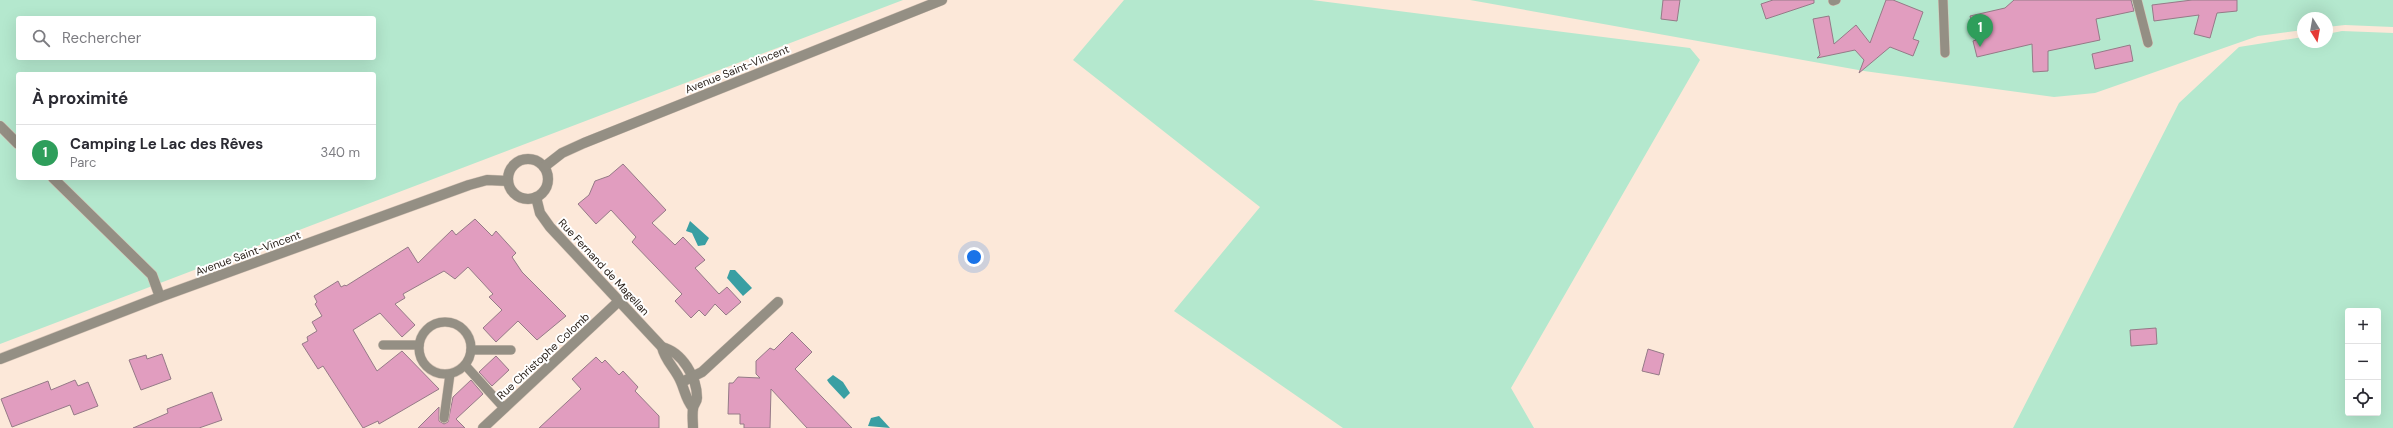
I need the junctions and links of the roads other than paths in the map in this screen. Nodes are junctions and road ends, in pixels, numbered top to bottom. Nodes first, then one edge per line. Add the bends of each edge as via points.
1 (942, 0) edge
2 (1943, 0) edge
3 (2137, 0) edge
4 (2148, 43) dead end
5 (1945, 53) dead end
6 (0, 126) edge
7 (16, 142) edge
8 (544, 167) junction
9 (55, 180) edge
10 (508, 181) junction
11 (536, 198) junction
12 (160, 298) junction
13 (619, 301) junction
14 (778, 302) dead end
15 (383, 345) dead end
16 (419, 345) junction
17 (662, 347) junction
18 (471, 350) junction
19 (511, 350) dead end
20 (0, 359) edge
21 (464, 366) junction
22 (450, 374) junction
23 (693, 378) junction
24 (682, 382) junction
25 (504, 408) junction
26 (693, 408) junction
27 (444, 418) dead end
28 (483, 428) edge
29 (693, 428) edge

1 - 8 street, Avenue Saint-Vincent via 584,143 562,153
2 - 5 lane
3 - 4 lane
6 - 7 street
8 - 10 street via 533,160 520,160 510,168
8 - 11 street via 548,178 547,184 545,190
9 - 12 street via 152,275
10 - 11 street via 512,192 517,196
10 - 12 street, Avenue Saint-Vincent via 487,180 469,184
11 - 13 street, Rue Fernand de Magellan via 540,213 550,226
12 - 20 street, Avenue Saint-Vincent
13 - 17 street, Rue Fernand de Magellan
13 - 25 street, Rue Christophe Colomb
14 - 23 street
15 - 16 lane
16 - 18 lane via 427,329 443,322 460,327 470,341
16 - 22 lane via 419,353 427,367 434,372
17 - 23 street, Rue Fernand de Magellan via 672,349
17 - 24 street, Rue Fernand de Magellan via 664,357
18 - 19 lane
18 - 21 lane
21 - 22 lane
21 - 25 lane
22 - 27 lane
23 - 24 street
23 - 26 street, Rue Fernand de Magellan via 697,399
24 - 26 street, Rue Fernand de Magellan via 688,402
25 - 28 street, Rue Christophe Colomb
26 - 29 street, Rue Fernand de Magellan

